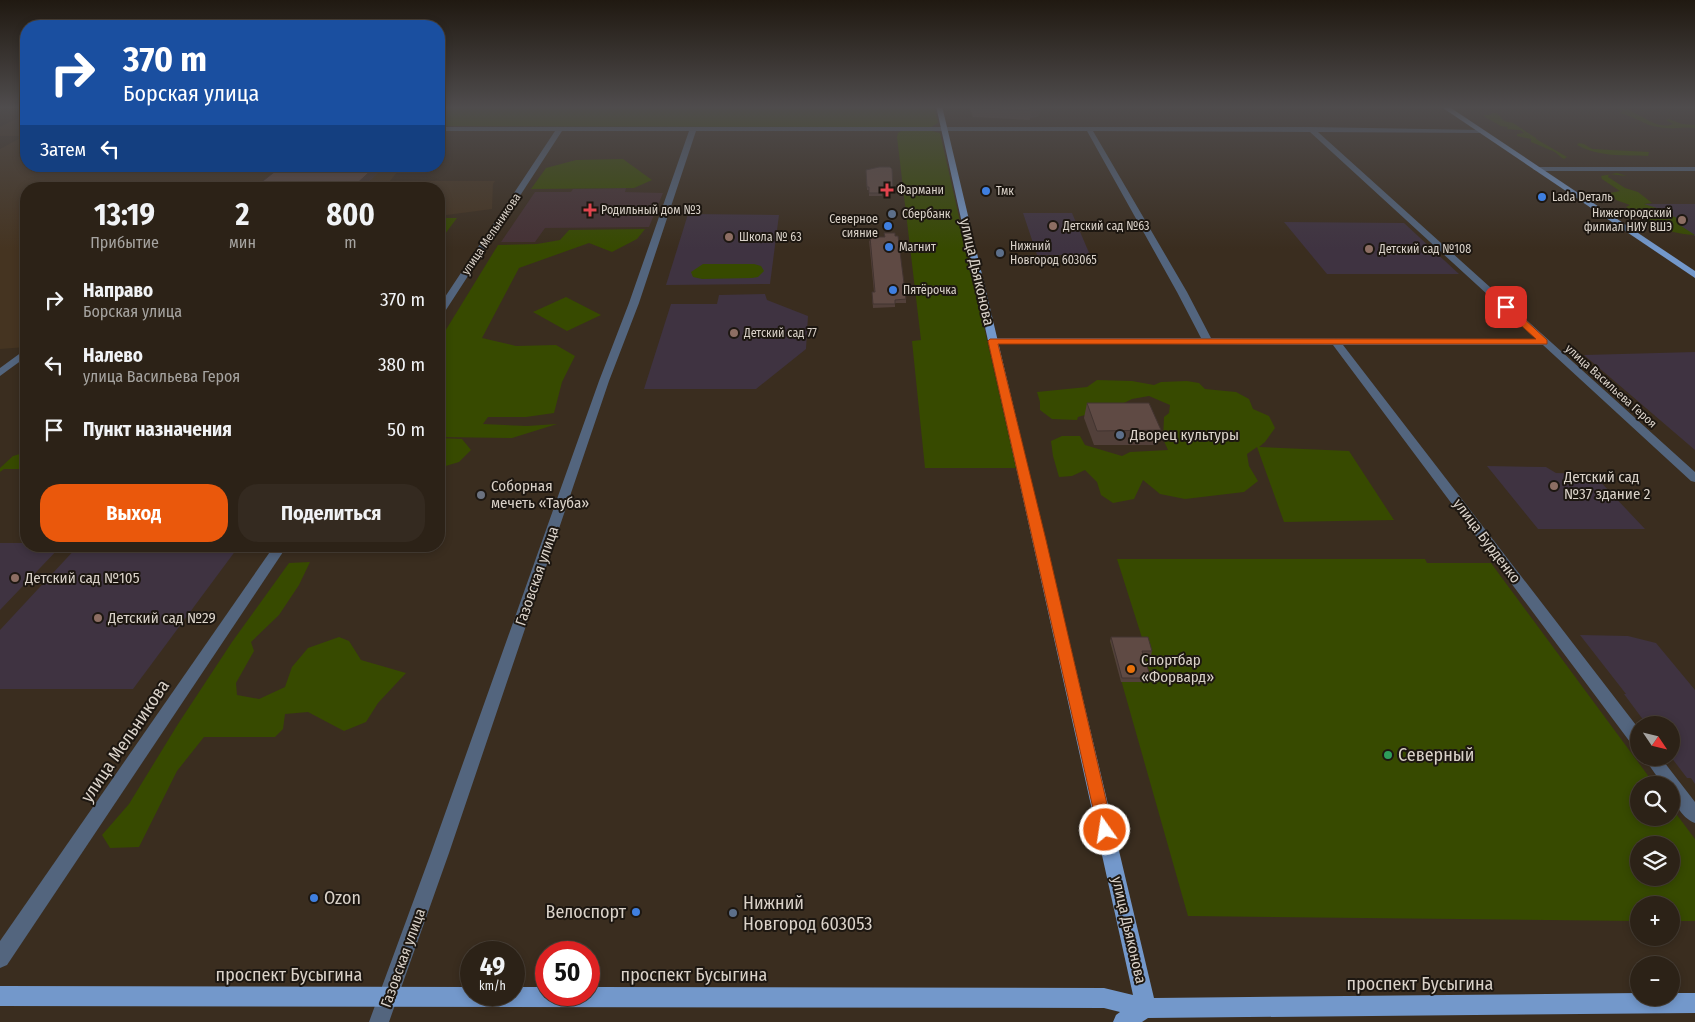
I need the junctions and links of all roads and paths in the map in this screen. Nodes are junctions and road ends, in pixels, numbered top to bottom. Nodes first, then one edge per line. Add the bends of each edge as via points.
1 (544, 154) edge
2 (685, 154) edge
3 (950, 154) edge
4 (1103, 154) edge
5 (1338, 154) edge
6 (1514, 154) edge
7 (1537, 169) junction
8 (1695, 169) edge
9 (1695, 275) edge
10 (445, 304) edge
11 (993, 341) junction
12 (1208, 342) junction
13 (1336, 342) junction
14 (1544, 342) junction
15 (20, 357) edge
16 (0, 373) edge
17 (1695, 478) edge
18 (277, 552) edge
19 (1630, 729) edge
20 (1658, 766) edge
21 (1695, 814) edge
22 (0, 958) edge
23 (0, 996) edge
24 (390, 996) junction
25 (1695, 1003) edge
26 (1148, 1015) edge
27 (379, 1022) edge
28 (1123, 1022) edge

1 - 10 street, улица Мельникова
2 - 24 street, Газовская улица
3 - 11 main road, улица Дьяконова
4 - 12 street
5 - 14 street, улица Васильева Героя
6 - 7 main road
7 - 8 street
7 - 9 main road
11 - 12 street
11 - 26 main road, улица Дьяконова
12 - 13 street
13 - 14 street
13 - 19 street, улица Бурденко
14 - 17 street, улица Васильева Героя
15 - 16 street
18 - 22 street, улица Мельникова
20 - 21 street
23 - 24 main road, проспект Бусыгина
24 - 26 main road, проспект Бусыгина via 1104,998
24 - 27 street, Газовская улица
25 - 26 main road, проспект Бусыгина
26 - 28 main road

